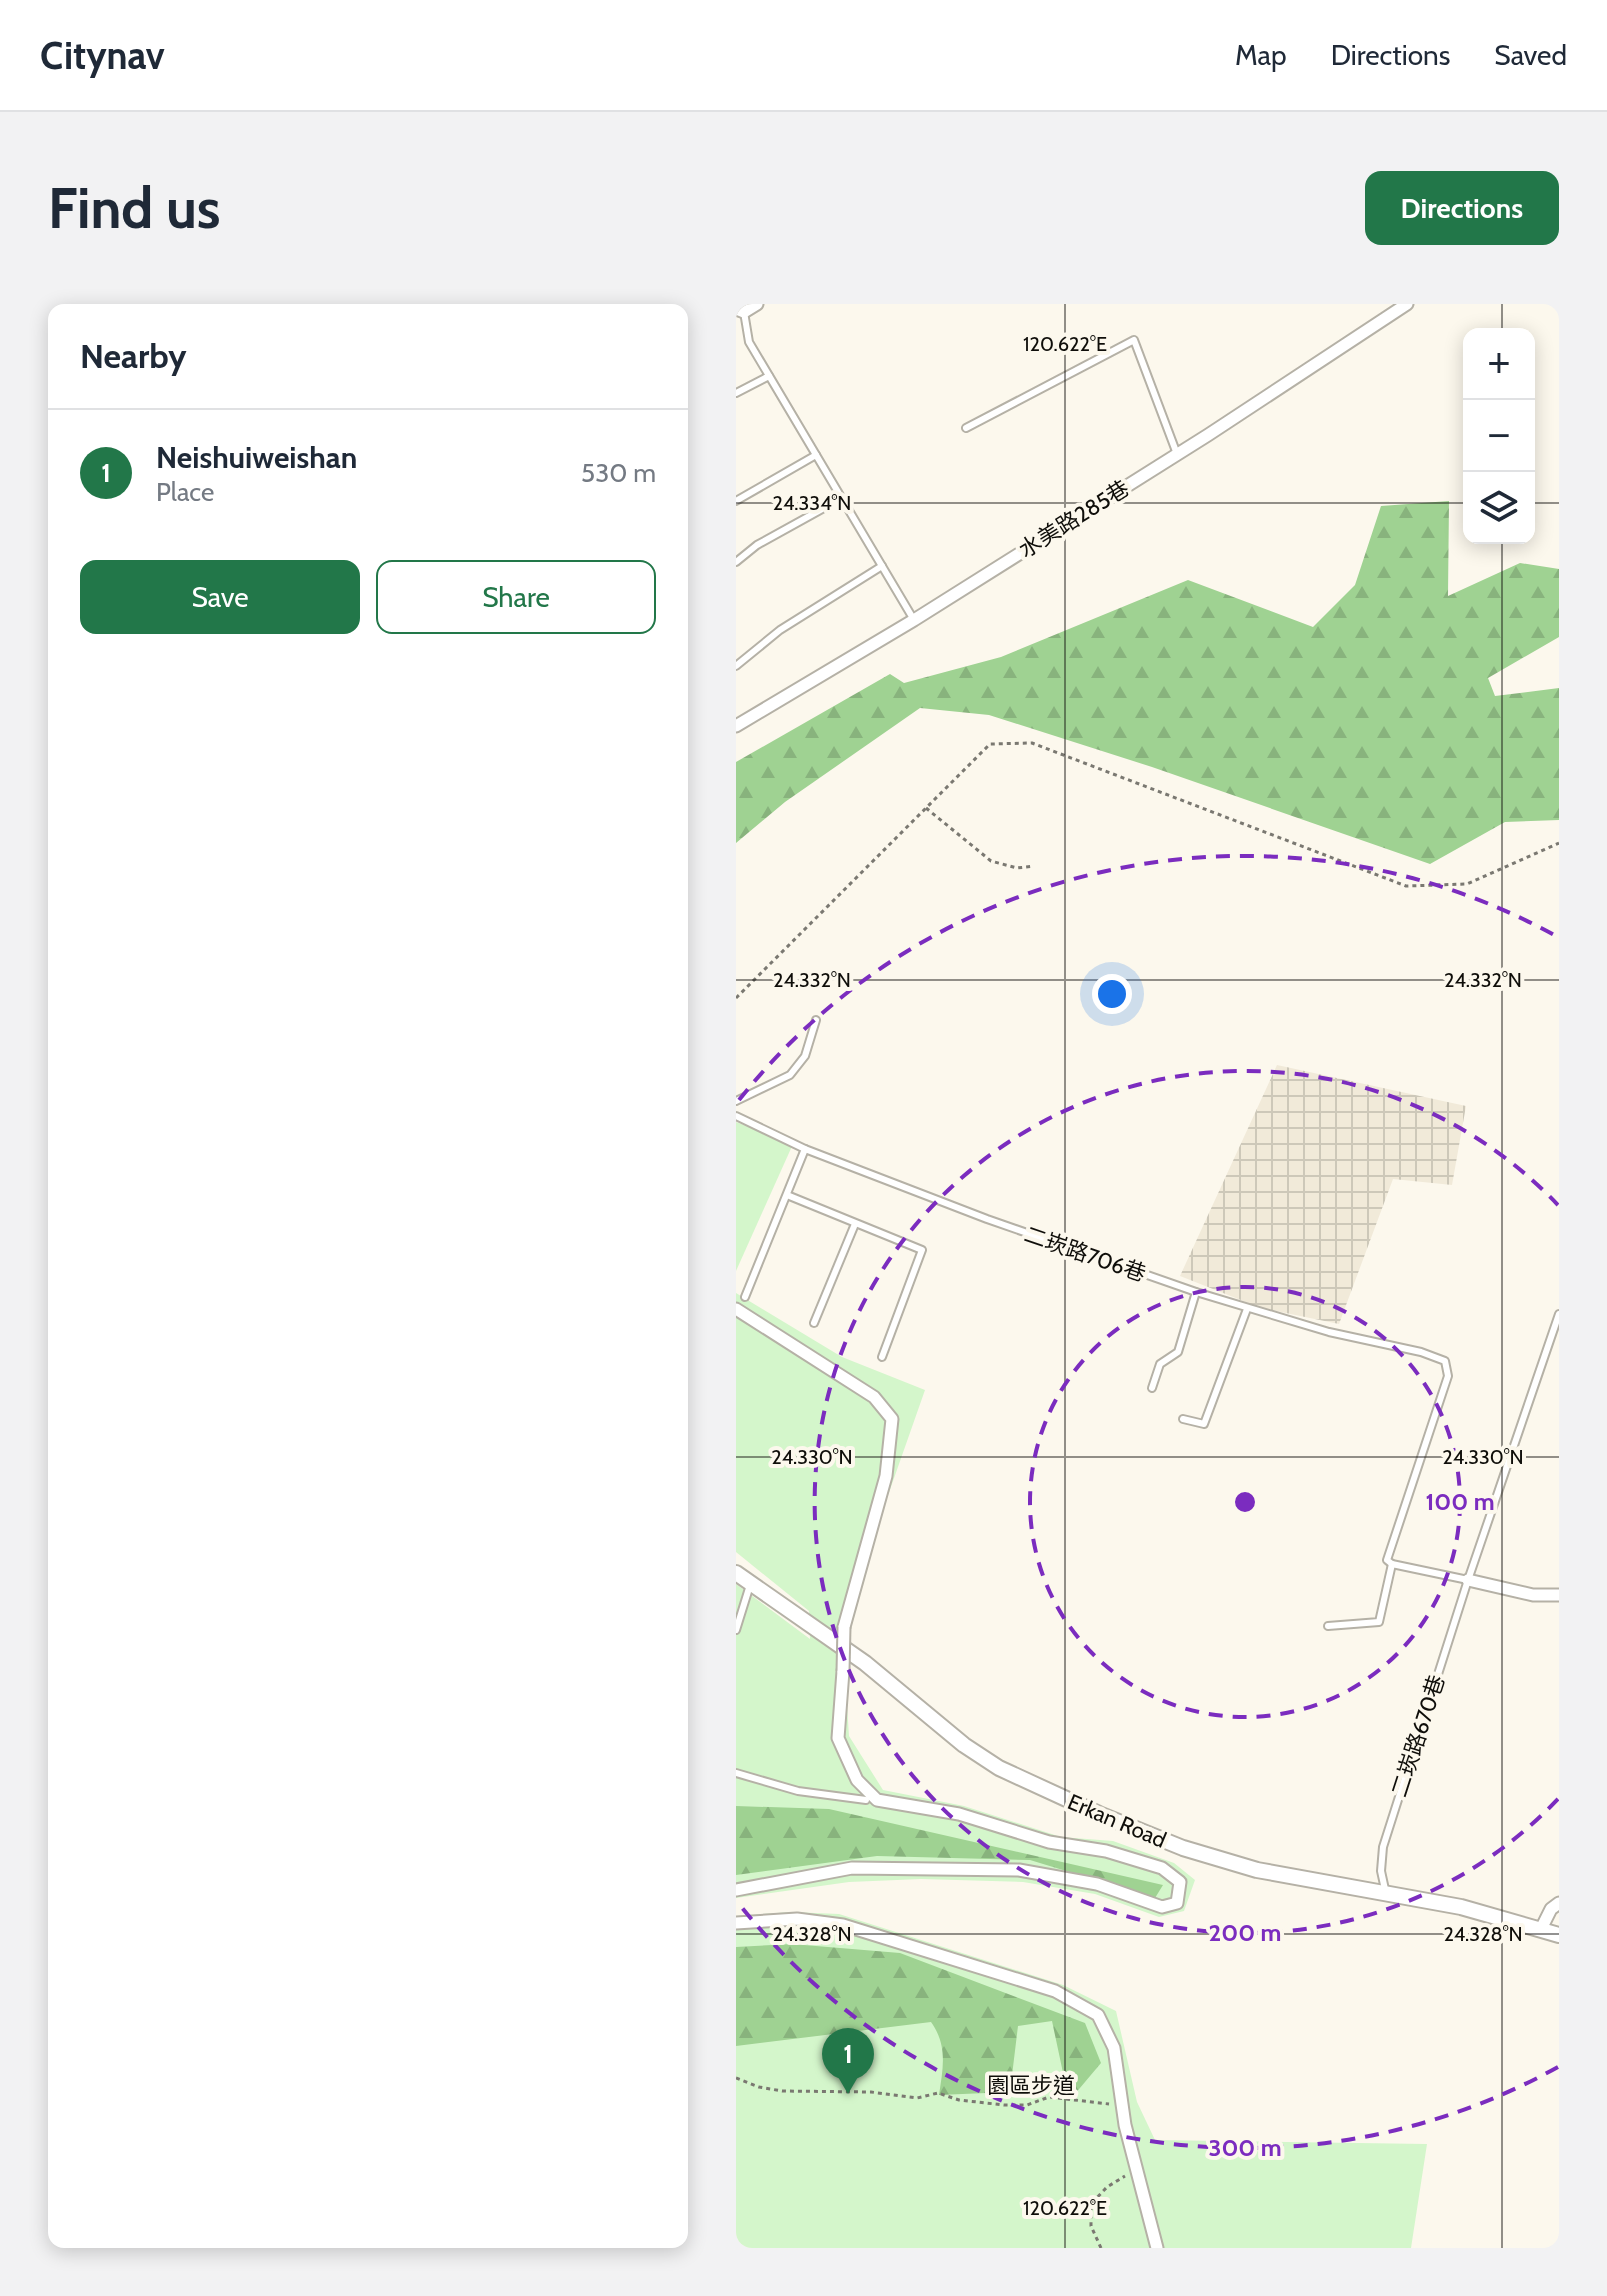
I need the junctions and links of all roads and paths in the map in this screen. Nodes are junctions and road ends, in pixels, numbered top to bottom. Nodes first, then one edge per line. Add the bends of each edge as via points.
1 (757, 304) edge
2 (1407, 304) edge
3 (740, 311) edge
4 (769, 376) junction
5 (736, 393) edge
6 (966, 428) dead end
7 (1177, 454) junction
8 (816, 455) junction
9 (842, 498) junction
10 (736, 501) edge
11 (736, 562) edge
12 (882, 566) junction
13 (914, 620) junction
14 (736, 666) edge
15 (736, 726) edge
16 (926, 808) junction
17 (1559, 843) edge
18 (1034, 866) dead end
19 (736, 998) edge
20 (816, 1020) dead end
21 (736, 1101) edge
22 (736, 1116) edge
23 (805, 1149) junction
24 (787, 1195) junction
25 (855, 1224) junction
26 (1196, 1292) junction
27 (745, 1297) dead end
28 (736, 1309) edge
29 (1247, 1309) junction
30 (1559, 1314) edge
31 (814, 1323) dead end
32 (882, 1357) dead end
33 (1152, 1388) dead end
34 (1183, 1419) dead end
35 (1392, 1564) junction
36 (736, 1573) edge
37 (1468, 1580) junction
38 (750, 1585) junction
39 (1559, 1595) edge
40 (1328, 1626) dead end
41 (736, 1630) edge
42 (736, 1773) edge
43 (866, 1800) dead end
44 (736, 1890) edge
45 (1386, 1894) junction
46 (1559, 1903) edge
47 (736, 1923) edge
48 (1541, 1929) junction
49 (1559, 1935) edge
50 (736, 2078) edge
51 (1119, 2106) dead end
52 (1133, 2155) junction
53 (1101, 2248) edge
54 (1157, 2248) edge

1 - 3 street
2 - 7 street, 水美路285巷
3 - 4 lane via 749,342
4 - 5 lane
4 - 8 lane
6 - 7 lane via 1134,340
7 - 13 street, 水美路285巷
8 - 9 lane
8 - 10 lane
9 - 11 lane
9 - 12 lane
12 - 13 lane
12 - 14 lane via 780,630
13 - 15 street, 水美路285巷
16 - 17 path via 990,744 1032,743 1406,886 1467,884
16 - 18 path via 991,861
16 - 19 path
20 - 21 lane via 805,1056 790,1075
22 - 23 lane, 二崁路706巷
23 - 24 lane
23 - 26 lane, 二崁路706巷
24 - 25 lane
24 - 27 lane
25 - 31 lane
25 - 32 lane via 922,1250
26 - 29 lane, 二崁路706巷
26 - 33 lane via 1178,1352 1160,1364
28 - 44 street, bridge via 874,1397 892,1419 886,1476 844,1627 838,1738 857,1780 877,1800 959,1814 1049,1842 1106,1851 1162,1868 1180,1882 1177,1903 1162,1907 1097,1884 1019,1870 852,1868
29 - 34 lane via 1204,1424
29 - 35 lane, 二崁路706巷 via 1445,1361 1448,1376 1387,1560
30 - 37 lane, 二崁路670巷
35 - 37 lane
35 - 40 lane via 1379,1622
36 - 38 street, Erkan Road
37 - 39 street via 1533,1595
37 - 45 lane, 二崁路670巷 via 1383,1847
38 - 41 lane
38 - 45 street, Erkan Road via 865,1663 999,1768 1183,1848 1257,1870
42 - 43 lane via 798,1791
45 - 48 street, Erkan Road
46 - 48 street
47 - 52 street via 797,1919 843,1925 1055,1991 1098,2015 1114,2048
48 - 49 street, Erkan Road
50 - 51 path, 園區步道 via 782,2091 917,2098 938,2093 1004,2105 1027,2105 1049,2097
52 - 53 path via 1125,2176 1091,2204 1091,2226
52 - 54 street

